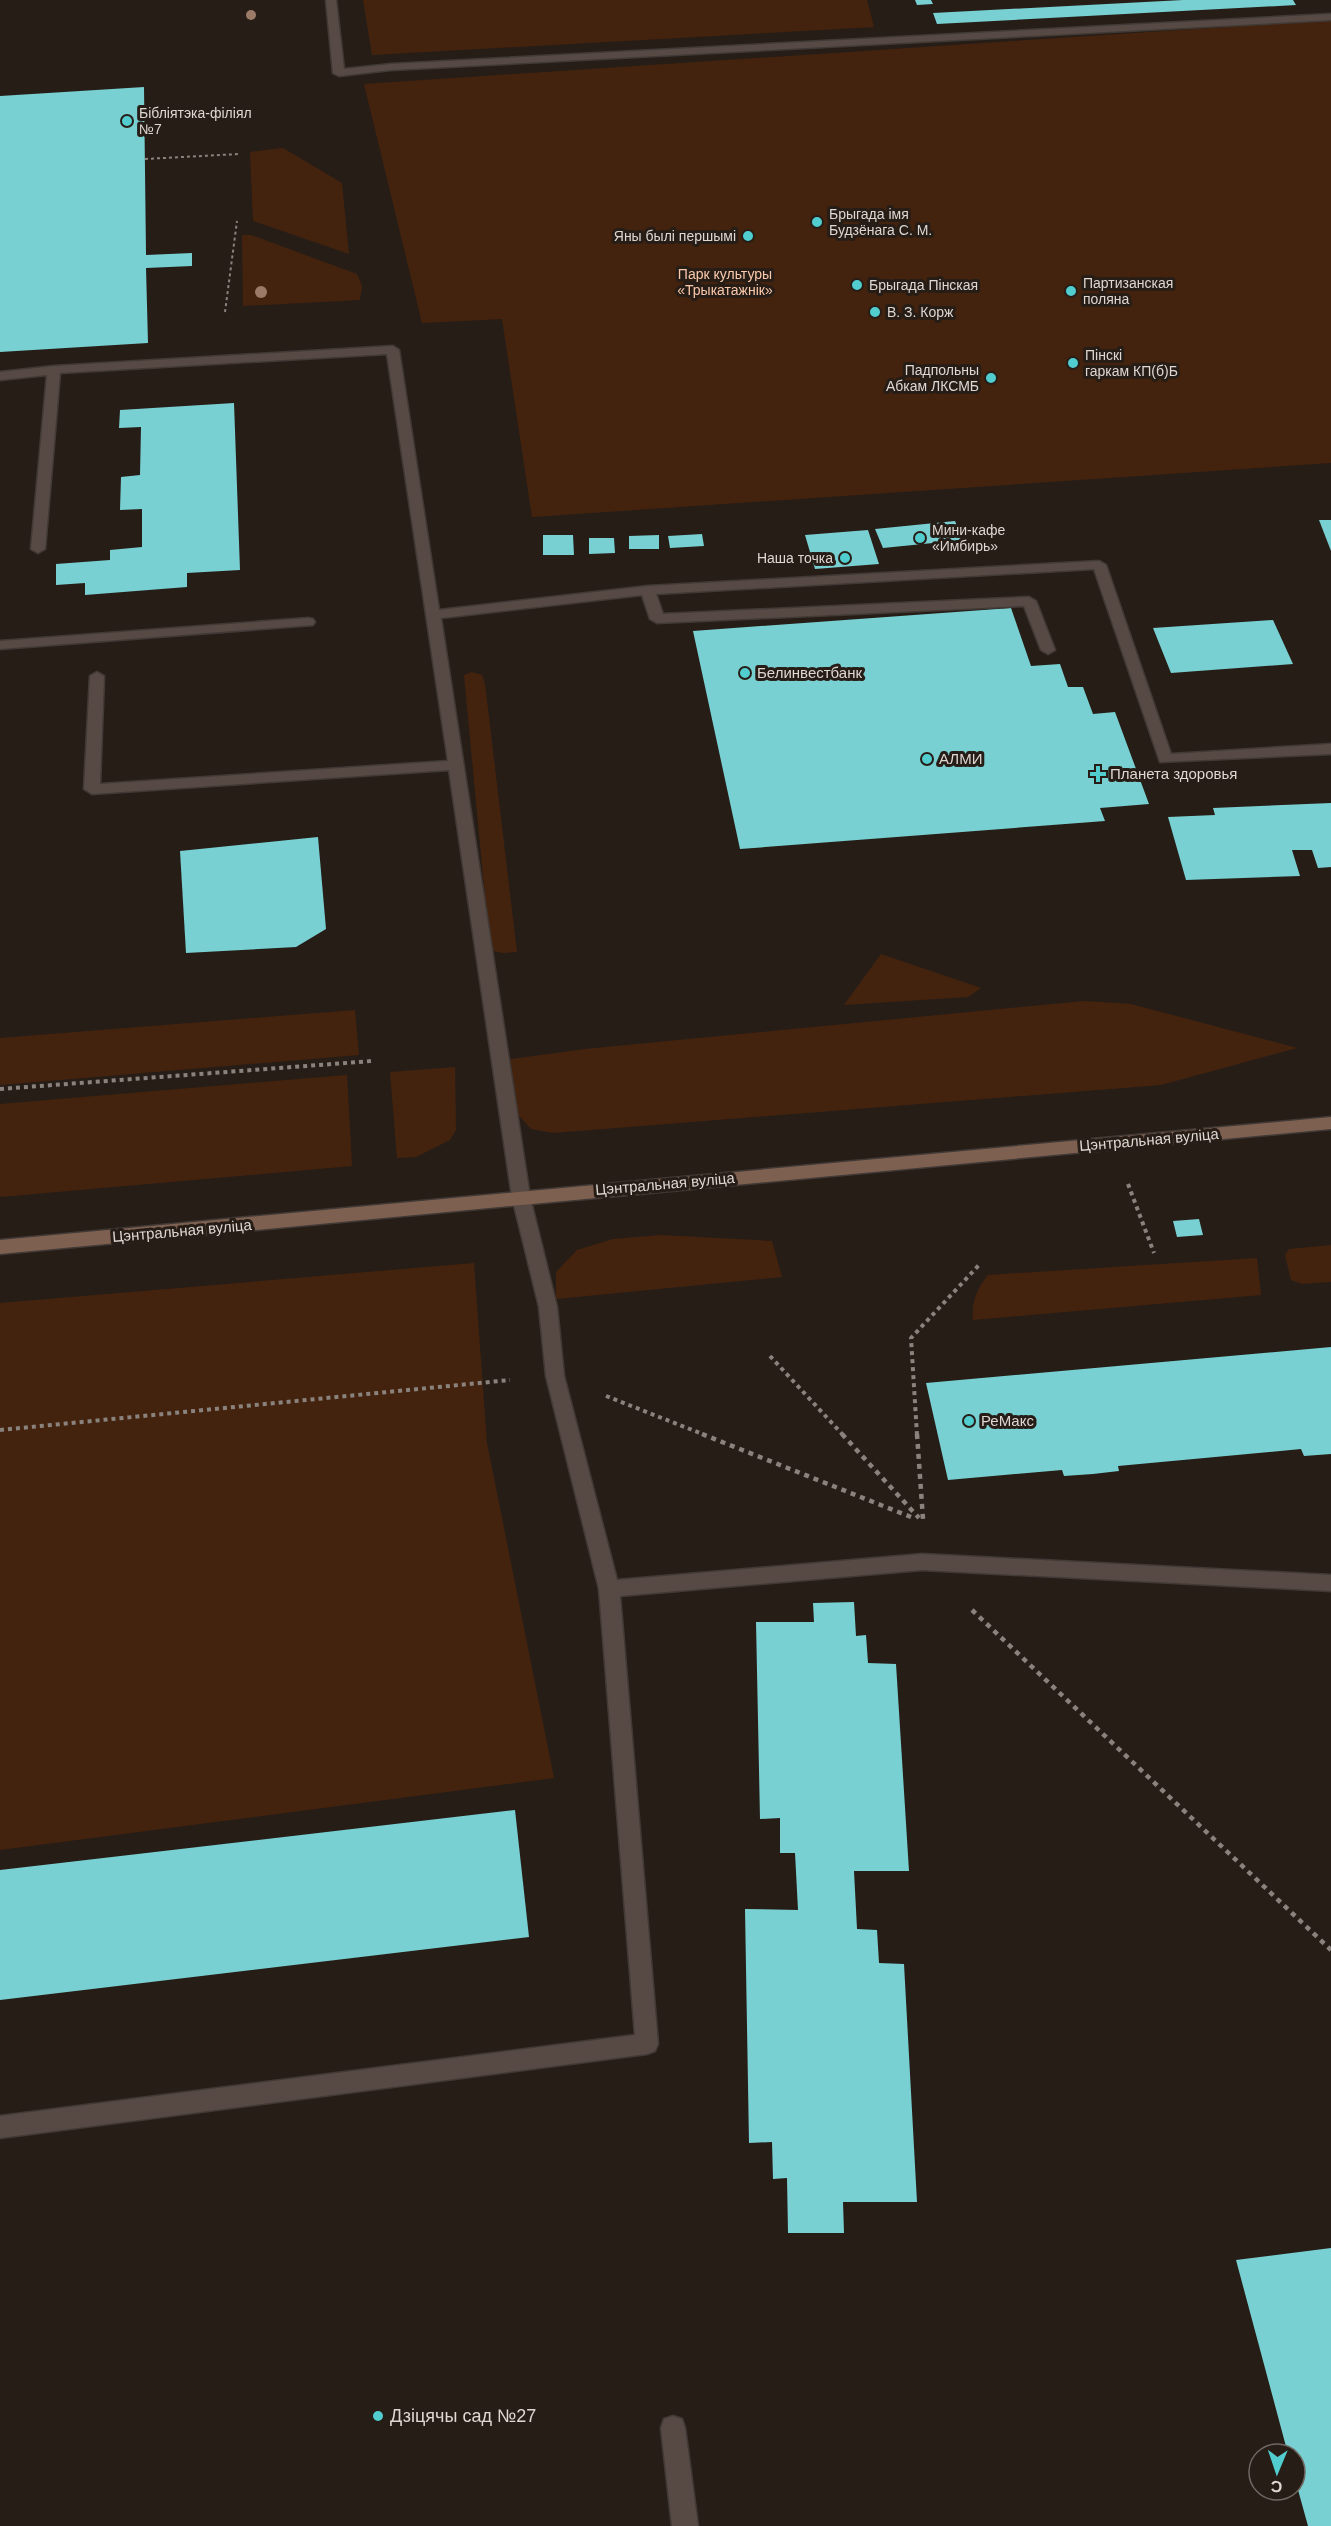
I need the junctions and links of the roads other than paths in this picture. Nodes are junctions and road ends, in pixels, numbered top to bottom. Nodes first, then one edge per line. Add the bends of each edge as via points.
1 (331, 0) edge
2 (1331, 16) edge
3 (54, 370) junction
4 (0, 376) edge
5 (38, 549) dead end
6 (648, 590) junction
7 (434, 615) junction
8 (308, 622) dead end
9 (0, 645) edge
10 (1048, 650) dead end
11 (97, 676) dead end
12 (1331, 749) edge
13 (456, 765) junction
14 (1331, 1123) edge
15 (521, 1197) junction
16 (0, 1247) edge
17 (1331, 1583) edge
18 (609, 1589) junction
19 (0, 2127) edge
20 (674, 2428) dead end
21 (685, 2526) edge

1 - 2 lane via 339,73 391,67
3 - 4 lane
3 - 5 lane
3 - 7 lane via 393,350
6 - 7 lane
6 - 10 lane via 657,619 689,620 1029,601
6 - 12 lane via 1099,565 1165,759
7 - 13 lane
8 - 9 lane
11 - 13 lane via 92,789
13 - 15 lane
14 - 15 main road, Цэнтральная вуліца
15 - 16 main road, Цэнтральная вуліца
15 - 18 lane via 548,1307 555,1376
17 - 18 lane via 922,1562
18 - 19 lane via 647,2044
20 - 21 lane

